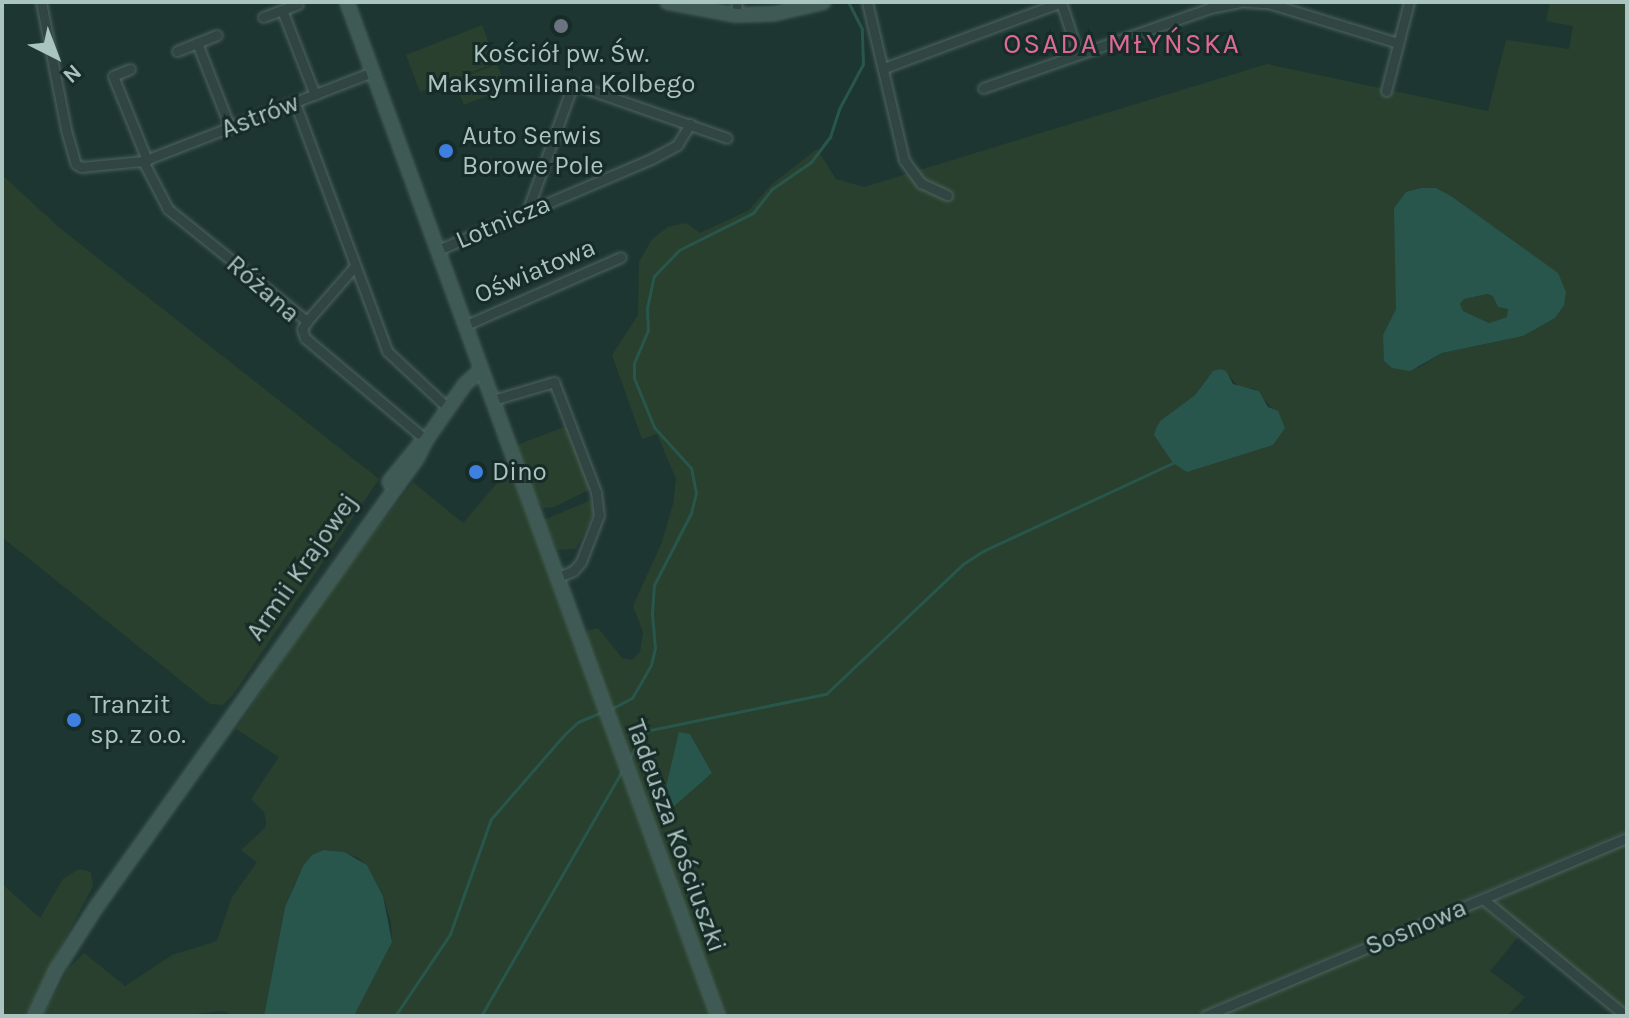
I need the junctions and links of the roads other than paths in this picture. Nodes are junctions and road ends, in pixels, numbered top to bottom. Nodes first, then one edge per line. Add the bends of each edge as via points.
1 (41, 2) edge
2 (347, 2) edge
3 (667, 2) edge
4 (824, 2) edge
5 (867, 2) edge
6 (1061, 2) edge
7 (1244, 2) edge
8 (1409, 2) edge
9 (298, 4) edge
10 (736, 8) edge
11 (282, 10) junction
12 (263, 17) dead end
13 (217, 35) dead end
14 (197, 43) junction
15 (1398, 43) junction
16 (177, 51) dead end
17 (1078, 54) junction
18 (884, 68) junction
19 (130, 69) dead end
20 (373, 72) junction
21 (983, 88) dead end
22 (1386, 91) dead end
23 (315, 95) junction
24 (295, 103) junction
25 (690, 124) junction
26 (230, 127) junction
27 (727, 138) dead end
28 (145, 160) junction
29 (947, 195) dead end
30 (527, 212) junction
31 (438, 250) junction
32 (621, 257) dead end
33 (355, 266) junction
34 (307, 321) junction
35 (466, 325) junction
36 (481, 370) junction
37 (493, 400) junction
38 (448, 408) junction
39 (426, 440) junction
40 (558, 577) junction
41 (592, 671) joint
42 (1627, 838) edge
43 (1483, 899) junction
44 (34, 1016) edge
45 (718, 1016) edge
46 (1205, 1016) edge
47 (1626, 1016) edge

1 - 28 street, Astrów via 76,164
2 - 20 street, Oświatowa
3 - 10 street
4 - 10 street via 773,14
5 - 18 street
6 - 17 street
6 - 18 street
7 - 15 street via 1268,3
7 - 17 street via 1210,8
8 - 15 street
9 - 11 street
11 - 12 street
11 - 23 street
13 - 14 street
14 - 16 street
14 - 26 street
15 - 22 street
17 - 21 street
18 - 29 street via 904,160 921,183
19 - 28 street, Różana via 113,76
20 - 23 street, Astrów
20 - 31 street, Oświatowa
23 - 24 street, Astrów
24 - 26 street, Astrów
24 - 33 street
25 - 27 street
25 - 30 street, Lotnicza via 677,145
25 - 30 street via 573,84
26 - 28 street, Astrów
28 - 34 street, Różana via 168,209
30 - 31 street, Lotnicza
31 - 35 street, Oświatowa
32 - 35 street, Oświatowa
33 - 34 street
33 - 38 street via 387,351
34 - 39 street, Różana via 302,329 305,338
35 - 36 street, Oświatowa
36 - 37 street, Oświatowa
36 - 38 street, Armii Krajowej
37 - 40 street, Oświatowa
37 - 40 street via 554,382 586,466 598,502 597,522 581,562
38 - 39 street, Armii Krajowej
39 - 44 street, Armii Krajowej via 76,938
40 - 41 street, Oświatowa
41 - 45 street, Tadeusza Kościuszki
42 - 43 street, Sosnowa
43 - 46 street, Sosnowa
43 - 47 street

